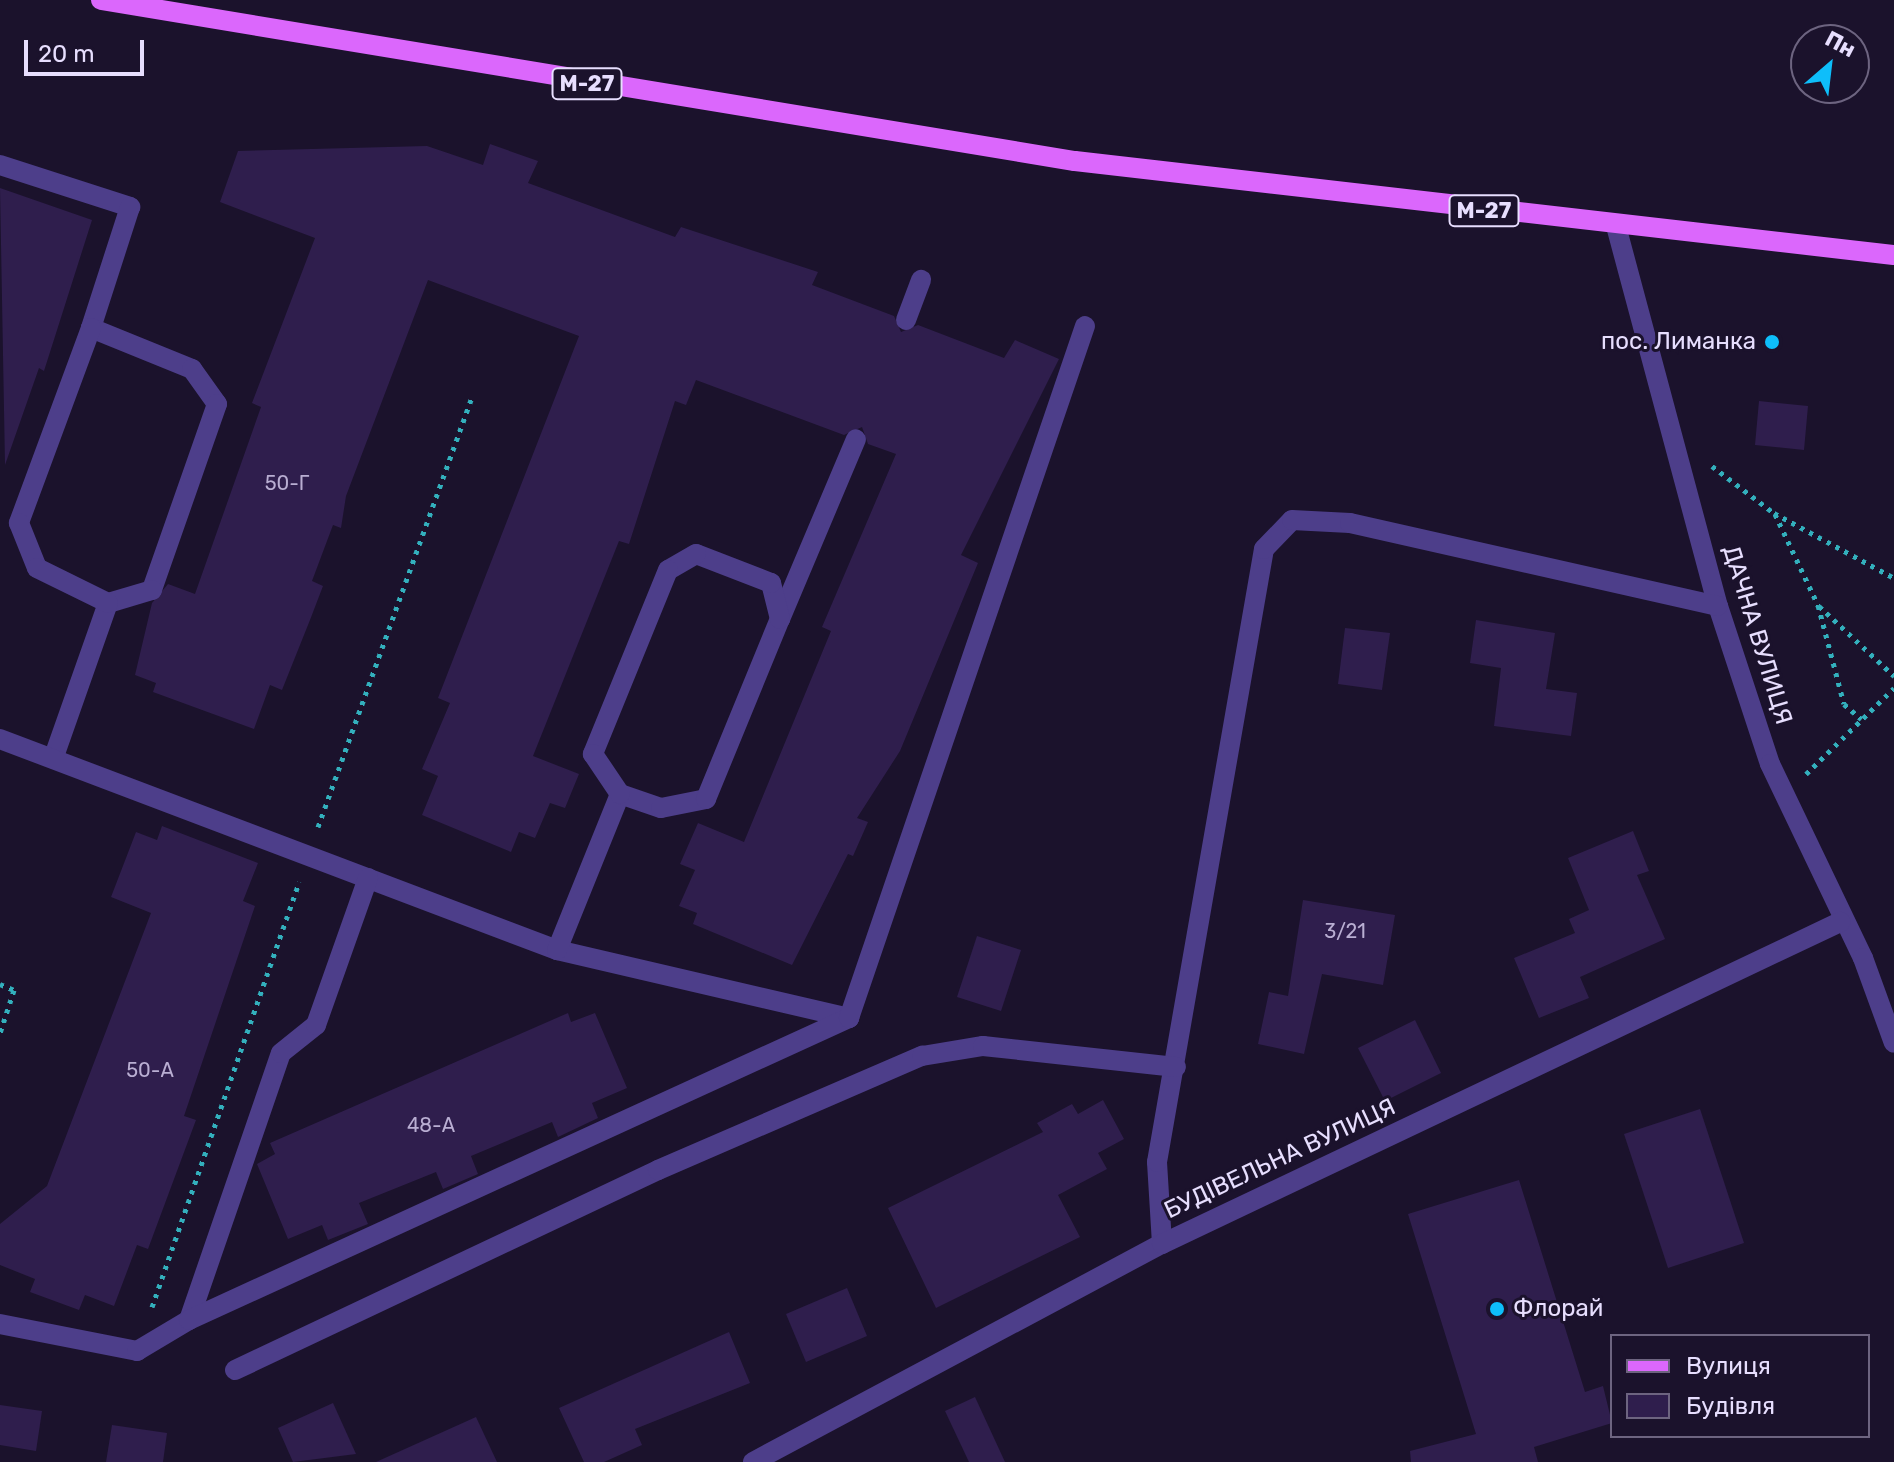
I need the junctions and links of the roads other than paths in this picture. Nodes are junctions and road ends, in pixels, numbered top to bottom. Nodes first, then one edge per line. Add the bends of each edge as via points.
1 (101, 0) edge
2 (0, 165) edge
3 (1616, 226) junction
4 (1894, 255) edge
5 (921, 280) dead end
6 (906, 320) dead end
7 (1085, 326) dead end
8 (91, 328) junction
9 (856, 439) dead end
10 (108, 603) junction
11 (1718, 606) junction
12 (780, 619) junction
13 (0, 739) edge
14 (53, 759) junction
15 (620, 794) junction
16 (368, 878) junction
17 (1840, 922) junction
18 (557, 950) junction
19 (849, 1018) junction
20 (1894, 1043) edge
21 (1176, 1067) junction
22 (1162, 1244) junction
23 (189, 1320) junction
24 (0, 1324) edge
25 (235, 1370) dead end
26 (753, 1462) edge

1 - 3 main road, М-27 via 1075,161
2 - 8 street via 130,207
3 - 4 main road, М-27
3 - 11 street, ДАЧНА ВУЛИЦЯ
5 - 6 street
7 - 19 street
8 - 10 street via 19,523 37,568
8 - 10 street via 192,369 217,404 152,590
9 - 12 street
10 - 14 street
11 - 17 street, ДАЧНА ВУЛИЦЯ via 1785,794
11 - 21 street via 1350,523 1292,520 1264,549
12 - 15 street via 706,799 661,808
12 - 15 street via 771,583 696,554 668,570 593,754
13 - 14 street
14 - 16 street
15 - 18 street
16 - 18 street
16 - 23 street via 316,1025 281,1053
17 - 20 street, ДАЧНА ВУЛИЦЯ via 1863,958
17 - 22 street, БУДІВЕЛЬНА ВУЛИЦЯ
18 - 19 street
19 - 23 street
21 - 22 street via 1157,1162
21 - 25 street via 983,1046 922,1056 658,1170
22 - 26 street, БУДІВЕЛЬНА ВУЛИЦЯ
23 - 24 street via 137,1351

